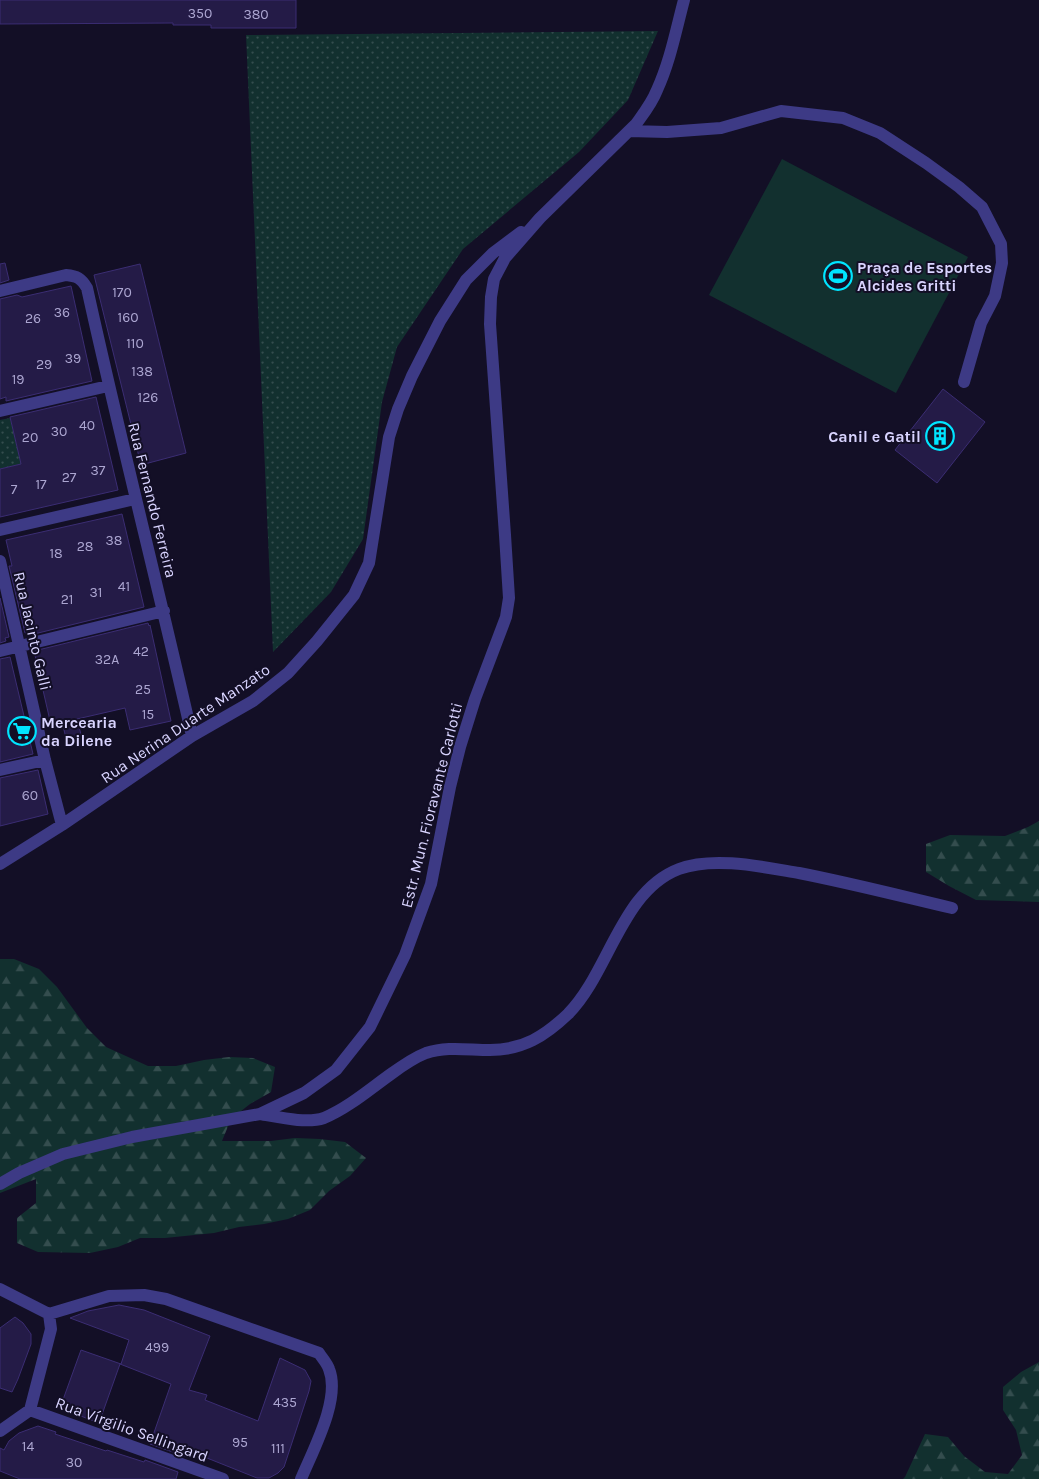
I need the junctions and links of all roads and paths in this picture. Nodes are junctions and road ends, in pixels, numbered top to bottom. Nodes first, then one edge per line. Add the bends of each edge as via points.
1 (684, 0) edge
2 (629, 132) junction
3 (540, 218) junction
4 (0, 291) edge
5 (964, 382) dead end
6 (108, 386) junction
7 (0, 410) edge
8 (135, 499) junction
9 (0, 530) edge
10 (0, 561) edge
11 (164, 611) junction
12 (19, 647) junction
13 (0, 651) edge
14 (192, 736) junction
15 (45, 760) junction
16 (0, 770) edge
17 (62, 825) junction
18 (0, 864) edge
19 (952, 908) dead end
20 (260, 1114) junction
21 (0, 1184) edge
22 (0, 1289) edge
23 (49, 1314) junction
24 (30, 1410) junction
25 (0, 1430) edge
26 (223, 1479) edge
27 (301, 1479) edge

1 - 2 street, Estr. Mun. Fioravante Carlotti via 657,91
2 - 3 street, Estr. Mun. Fioravante Carlotti
2 - 5 street via 721,128 781,111 843,118 880,133 959,187 982,207 1001,244 1002,263 995,296 981,323
3 - 14 street, Rua Nerina Duarte Manzato via 493,253 466,280 440,321 412,376 389,437 369,563 354,595 288,673 254,701
3 - 20 street, Estr. Mun. Fioravante Carlotti via 506,258 494,279 491,297 490,324 509,598 506,617 460,747 431,884 406,955 370,1027 336,1070 304,1093
4 - 6 street, Rua Fernando Ferreira via 66,275 82,280 87,288
6 - 7 street
6 - 8 street, Rua Fernando Ferreira
8 - 9 street
8 - 11 street, Rua Fernando Ferreira
10 - 12 street, Rua Jacinto Galli
11 - 12 street
11 - 14 street, Rua Fernando Ferreira
12 - 13 street
12 - 15 street, Rua Jacinto Galli
14 - 17 street, Rua Nerina Duarte Manzato
15 - 16 street
15 - 17 street, Rua Jacinto Galli
17 - 18 street, Rua Nerina Duarte Manzato
19 - 20 street via 773,868 718,864 680,869 649,888 616,936 585,994 569,1013 536,1040 492,1050 444,1048 425,1054 407,1062 323,1118 310,1120
20 - 21 street, Estr. Mun. Fioravante Carlotti via 132,1137 63,1154
22 - 23 street
23 - 24 street via 51,1330
23 - 27 street via 109,1296 144,1295 166,1299 319,1353 329,1367 333,1383 330,1406
24 - 25 street
24 - 26 street, Rua Vírgilio Sellingard

